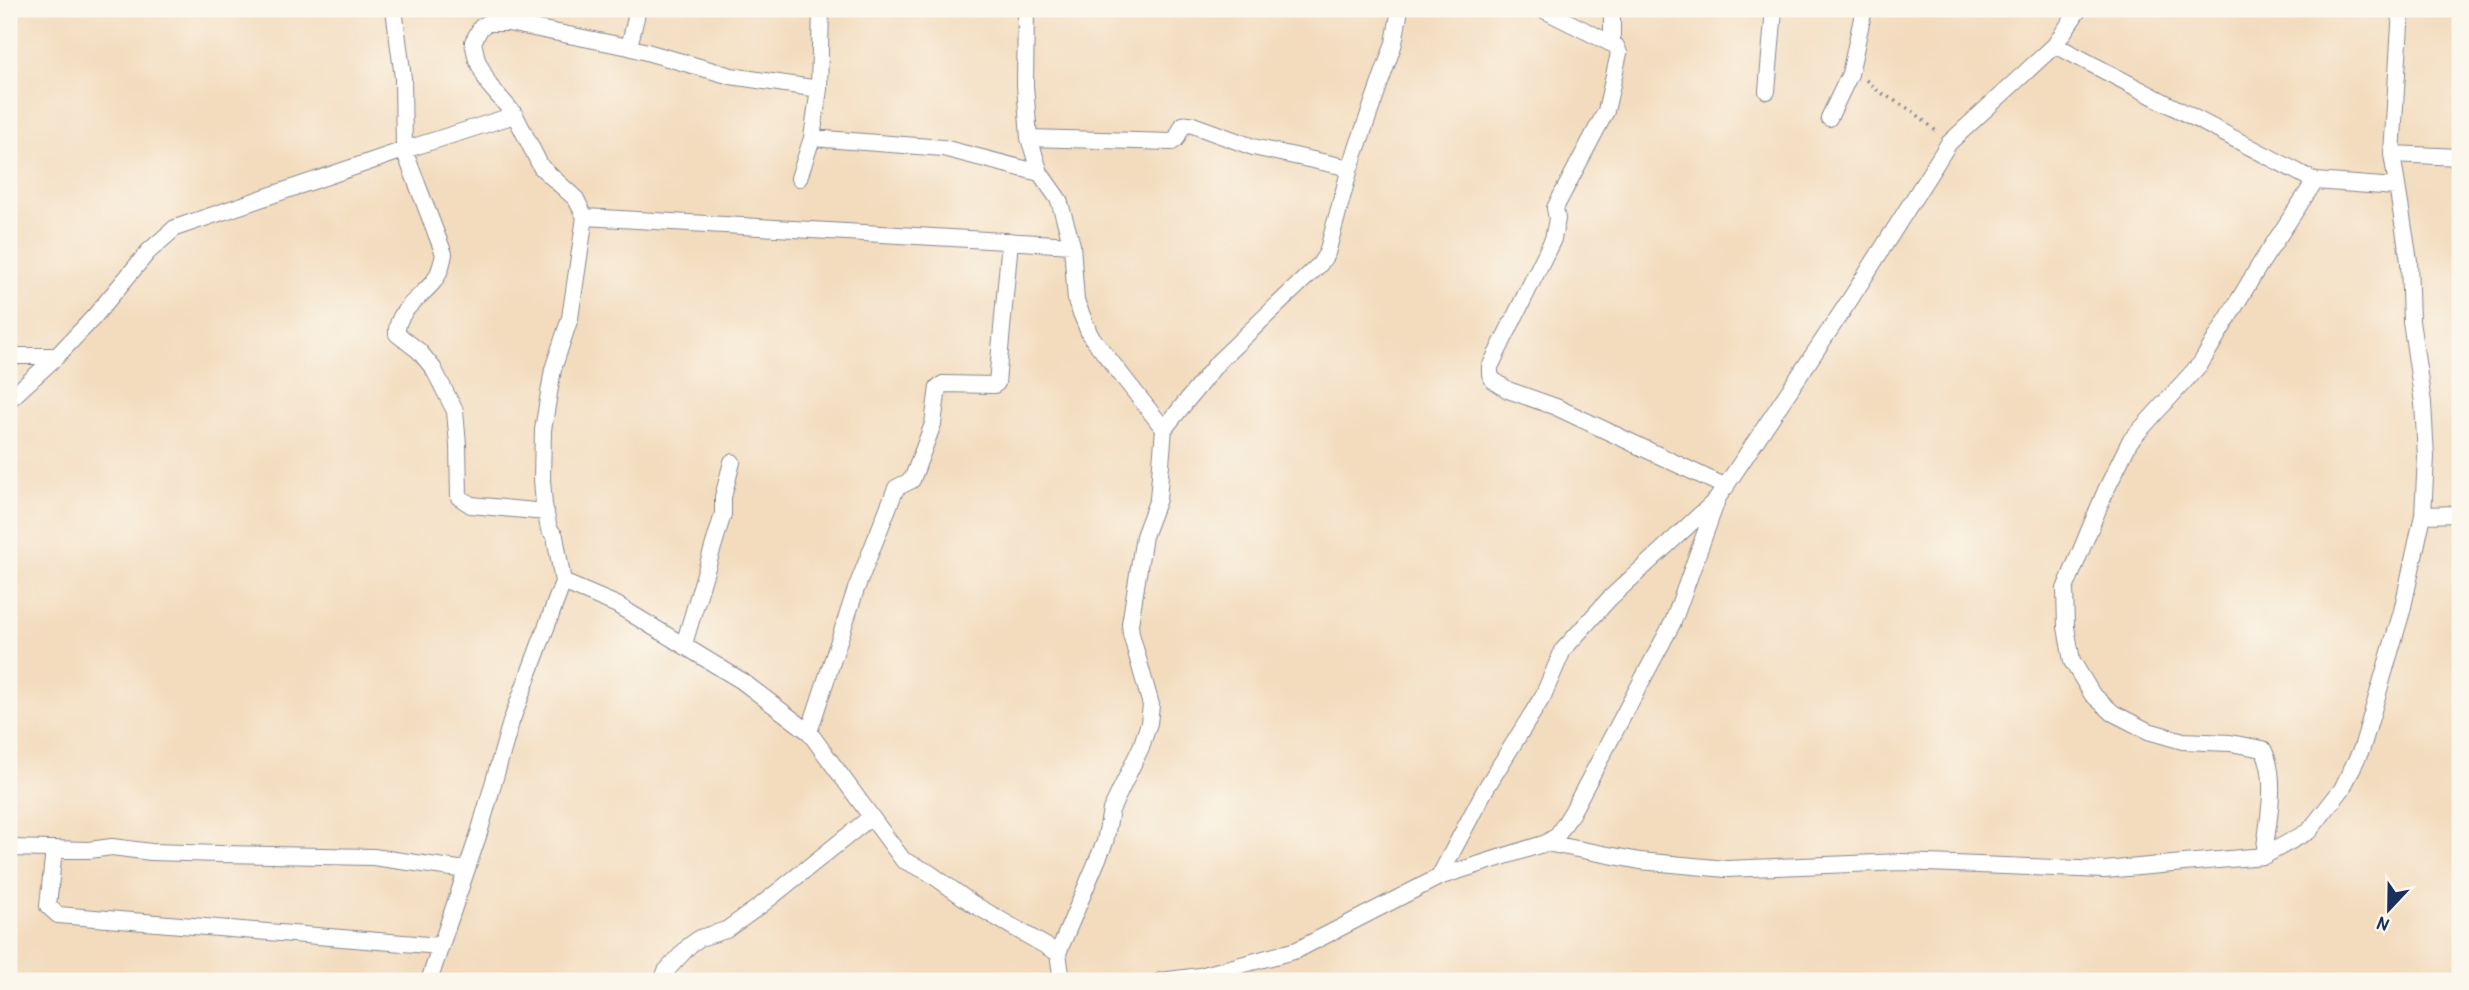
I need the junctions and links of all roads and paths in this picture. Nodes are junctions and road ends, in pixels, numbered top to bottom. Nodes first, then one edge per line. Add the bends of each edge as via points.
1 (394, 9) edge
2 (638, 9) edge
3 (821, 9) edge
4 (1026, 9) edge
5 (1400, 9) edge
6 (1542, 9) edge
7 (1612, 9) edge
8 (1774, 9) edge
9 (1864, 9) edge
10 (2079, 9) edge
11 (2400, 9) edge
12 (1612, 44) junction
13 (2055, 45) junction
14 (629, 47) junction
15 (1852, 67) junction
16 (819, 89) junction
17 (1767, 91) dead end
18 (515, 115) junction
19 (1829, 118) dead end
20 (812, 138) junction
21 (1029, 138) junction
22 (1950, 143) junction
23 (404, 150) junction
24 (2392, 154) junction
25 (2460, 157) edge
26 (1350, 168) junction
27 (1040, 173) junction
28 (799, 178) dead end
29 (2315, 180) junction
30 (2396, 187) junction
31 (586, 216) junction
32 (1010, 242) junction
33 (1072, 245) junction
34 (9, 356) edge
35 (57, 356) junction
36 (9, 400) edge
37 (1164, 429) junction
38 (732, 462) dead end
39 (1722, 493) junction
40 (546, 512) junction
41 (2460, 514) edge
42 (2423, 515) junction
43 (563, 582) junction
44 (684, 644) junction
45 (809, 732) junction
46 (871, 817) junction
47 (1546, 844) junction
48 (9, 848) edge
49 (54, 849) junction
50 (2264, 856) junction
51 (466, 870) junction
52 (1439, 877) junction
53 (440, 946) junction
54 (1058, 953) junction
55 (429, 981) edge
56 (662, 981) edge
57 (1062, 981) edge
58 (1161, 981) edge

1 - 23 street
2 - 14 street
3 - 16 street
4 - 21 street
5 - 26 street via 1394,43
6 - 12 street
7 - 12 street
8 - 17 street
9 - 15 street
10 - 13 street
11 - 24 street
12 - 39 street via 1619,53 1606,111 1555,208 1553,239 1490,374 1508,390 1556,407
13 - 22 street
13 - 29 street
14 - 16 street via 731,75
14 - 18 street via 508,23 481,27 473,42 477,60 489,85
15 - 19 street
15 - 22 path via 1878,92 1914,112
16 - 20 street
18 - 23 street
18 - 31 street via 541,167 576,199
20 - 27 street via 943,148
20 - 28 street
21 - 26 street via 1171,142 1183,125 1190,124 1253,147
21 - 27 street
22 - 39 street
23 - 35 street via 175,228 148,252
23 - 40 street via 444,254 435,280 401,318 397,334 433,368 455,411 459,498 471,505
24 - 25 street
24 - 30 street
26 - 37 street via 1320,264 1218,362
27 - 33 street via 1059,200
29 - 30 street
29 - 50 street via 2201,363 2130,441 2065,589 2073,661 2092,694 2113,713 2148,731 2183,741 2263,749 2272,778
30 - 42 street via 2409,261 2411,321 2423,403
31 - 32 street
31 - 40 street via 570,318 553,369 542,430
32 - 33 street
32 - 45 street via 998,381 994,385 938,387 933,424 912,480 896,488 856,589
33 - 37 street via 1076,301 1082,319
34 - 35 street
35 - 36 street
37 - 54 street via 1158,499 1144,536 1130,624 1151,705 1149,723
38 - 44 street via 723,514
39 - 47 street via 1673,622 1572,812
39 - 52 street via 1567,644 1543,696 1486,788
40 - 43 street
41 - 42 street
42 - 50 street via 2403,611 2362,748 2342,789 2309,831
43 - 44 street via 617,605
43 - 51 street via 510,722
44 - 45 street via 743,681
45 - 46 street
46 - 54 street via 909,864
46 - 56 street via 726,930 690,944
47 - 50 street via 1640,861 1726,869 1902,862 2104,870
47 - 52 street
48 - 49 street
49 - 51 street via 373,857
49 - 53 street via 48,906 58,915
51 - 53 street
52 - 58 street via 1297,950 1200,976
53 - 55 street
54 - 57 street

